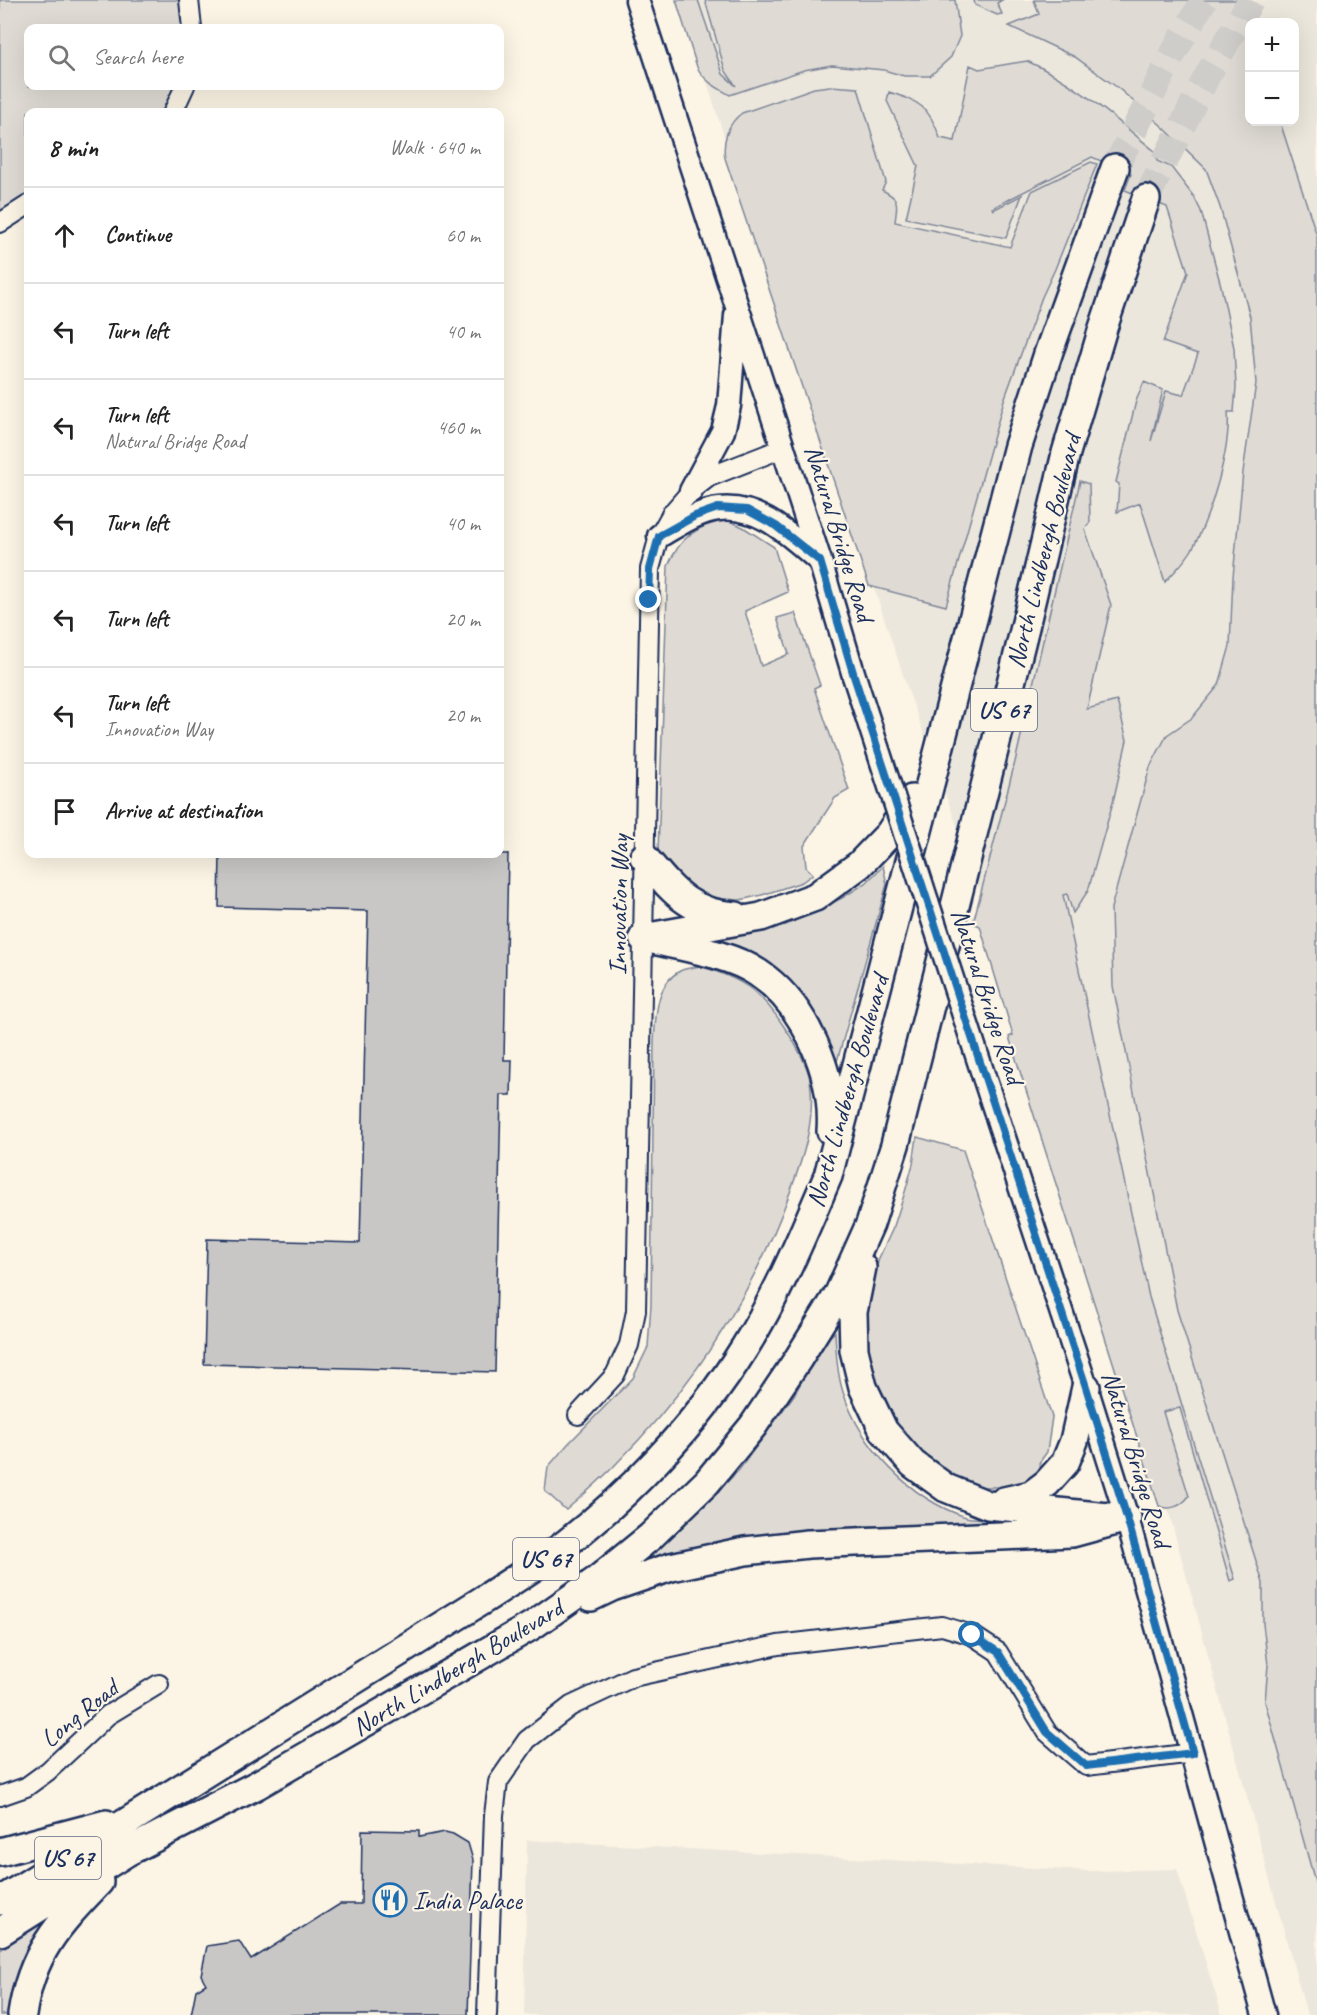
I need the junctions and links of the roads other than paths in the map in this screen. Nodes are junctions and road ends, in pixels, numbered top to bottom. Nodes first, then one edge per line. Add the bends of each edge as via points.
1 (189, 0) edge
2 (638, 0) edge
3 (192, 24) edge
4 (183, 90) edge
5 (175, 108) edge
6 (1115, 168) tunnel mouth
7 (1146, 199) tunnel mouth
8 (24, 208) edge
9 (0, 223) edge
10 (736, 305) junction
11 (783, 448) junction
12 (692, 491) junction
13 (659, 536) junction
14 (820, 561) junction
15 (939, 751) junction
16 (644, 857) junction
17 (761, 917) junction
18 (643, 938) junction
19 (828, 1176) junction
20 (870, 1224) junction
21 (1086, 1387) junction
22 (578, 1415) dead end
23 (988, 1505) junction
24 (1127, 1518) junction
25 (533, 1625) junction
26 (159, 1684) dead end
27 (1193, 1753) junction
28 (0, 1796) edge
29 (136, 1815) junction
30 (0, 1852) edge
31 (127, 1852) junction
32 (0, 1901) edge
33 (0, 1932) edge
34 (22, 2015) edge
35 (487, 2015) edge
36 (1264, 2015) edge

1 - 3 street
2 - 10 main road, Natural Bridge Road
4 - 5 street
6 - 15 highway, North Lindbergh Boulevard / US 67 via 1018,446
7 - 20 highway, North Lindbergh Boulevard / US 67 via 1102,328 1066,453 898,1133
8 - 9 street
10 - 11 main road, Natural Bridge Road
10 - 12 main road via 729,406 723,431
11 - 12 street, Innovation Way via 709,477
11 - 14 main road, Natural Bridge Road
12 - 13 street, Innovation Way via 672,513
13 - 14 main road via 718,508 747,510 776,526
13 - 16 street, Innovation Way via 650,569
14 - 21 main road, Natural Bridge Road, bridge
15 - 17 highway via 889,834 859,865 815,897
15 - 19 highway, North Lindbergh Boulevard / US 67
16 - 17 highway via 680,898 698,908 723,915
16 - 18 street, Innovation Way
17 - 18 highway
18 - 19 highway via 729,959 758,973 782,993 804,1024 830,1093
18 - 22 street, Innovation Way via 636,1311 629,1345 615,1375
19 - 29 highway, North Lindbergh Boulevard / US 67 via 793,1259 745,1348 687,1429 623,1495 551,1555 505,1586
20 - 23 highway via 853,1312 854,1350 863,1387 884,1431 913,1464 946,1488
20 - 25 highway, North Lindbergh Boulevard / US 67 via 839,1293 798,1359 753,1426 707,1482 641,1544
21 - 23 highway via 1065,1463 1031,1495
21 - 24 main road, Natural Bridge Road
23 - 24 highway
24 - 25 highway via 1072,1533 808,1544 745,1551 671,1567 612,1587
24 - 27 main road, Natural Bridge Road
25 - 31 highway, North Lindbergh Boulevard / US 67 via 257,1785
26 - 28 street, Long Road via 108,1715 41,1777
27 - 35 street via 1086,1766 1047,1732 998,1652 972,1635 942,1626 778,1645 633,1677 571,1706 527,1740 498,1782
27 - 36 main road, Natural Bridge Road
29 - 30 highway
29 - 32 highway, North Lindbergh Boulevard / US 67
31 - 33 highway, North Lindbergh Boulevard / US 67
31 - 34 highway via 68,1914 49,1941 33,1967

